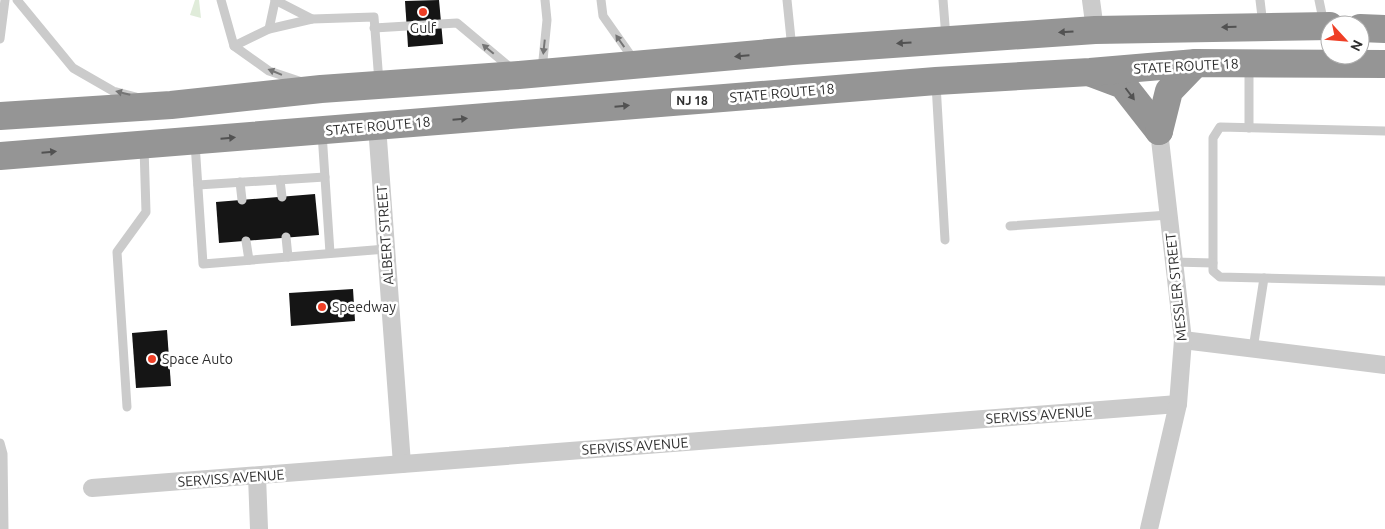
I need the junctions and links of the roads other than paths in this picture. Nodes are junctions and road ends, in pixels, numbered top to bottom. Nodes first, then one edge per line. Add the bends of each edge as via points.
1 (5, 0) edge
2 (17, 0) edge
3 (221, 0) edge
4 (275, 0) edge
5 (545, 0) edge
6 (601, 0) edge
7 (787, 0) edge
8 (943, 0) edge
9 (1091, 0) edge
10 (1260, 0) edge
11 (1319, 0) edge
12 (1324, 15) edge
13 (312, 19) junction
14 (1320, 26) edge
15 (1263, 27) junction
16 (269, 28) junction
17 (374, 28) junction
18 (1370, 28) edge
19 (1385, 29) edge
20 (1095, 30) junction
21 (0, 39) edge
22 (946, 40) junction
23 (234, 46) junction
24 (792, 51) junction
25 (1196, 62) junction
26 (1249, 63) junction
27 (1385, 64) edge
28 (638, 65) junction
29 (1090, 72) junction
30 (530, 74) junction
31 (936, 81) junction
32 (380, 85) junction
33 (321, 90) junction
34 (171, 105) junction
35 (0, 116) edge
36 (377, 126) junction
37 (1249, 128) junction
38 (322, 130) junction
39 (1385, 131) edge
40 (1159, 132) junction
41 (195, 140) junction
42 (144, 145) junction
43 (0, 156) edge
44 (325, 177) junction
45 (280, 180) junction
46 (240, 182) junction
47 (198, 185) junction
48 (282, 197) dead end
49 (242, 200) dead end
50 (1169, 215) junction
51 (1010, 226) dead end
52 (286, 238) dead end
53 (945, 240) dead end
54 (246, 241) dead end
55 (386, 249) junction
56 (330, 253) junction
57 (288, 257) junction
58 (249, 260) junction
59 (1174, 262) junction
60 (1213, 263) junction
61 (1264, 278) junction
62 (1385, 281) edge
63 (1183, 340) junction
64 (1253, 349) junction
65 (1385, 365) edge
66 (1178, 404) junction
67 (127, 408) dead end
68 (0, 443) edge
69 (402, 464) junction
70 (257, 476) junction
71 (92, 488) dead end
72 (4, 529) edge
73 (259, 529) edge
74 (1149, 529) edge

1 - 21 lane
34 -> 2 lane via 113,91 73,68
3 - 23 lane
4 - 13 lane
4 - 16 lane
5 -> 30 lane via 547,20
28 -> 6 lane via 603,16
7 - 24 lane
8 - 22 lane
9 - 20 street
10 - 15 lane
11 - 12 lane
13 - 16 lane
13 - 17 lane via 374,17
14 - 15 highway
15 -> 20 highway
16 - 23 lane
30 -> 17 lane via 457,23
17 - 32 lane
18 - 19 highway
20 -> 22 highway
22 -> 24 highway
33 -> 23 lane via 270,70
24 -> 28 highway
25 - 26 highway, STATE ROUTE 18 / NJ 18
25 - 29 highway, STATE ROUTE 18 / NJ 18
25 - 40 highway via 1169,91
26 - 27 highway, STATE ROUTE 18 / NJ 18
26 - 37 lane
28 - 30 highway
29 - 31 highway, STATE ROUTE 18 / NJ 18
29 -> 40 highway via 1123,85
30 - 32 highway
36 -> 31 highway, STATE ROUTE 18 / NJ 18
31 - 53 lane
32 - 33 highway
33 - 34 highway
34 - 35 highway
36 - 38 highway, STATE ROUTE 18 / NJ 18
36 - 55 street, ALBERT STREET
37 - 39 lane
37 - 60 lane via 1220,127 1213,138
41 -> 38 highway, STATE ROUTE 18 / NJ 18
38 - 44 lane
40 - 50 street, MESSLER STREET
41 - 42 highway, STATE ROUTE 18 / NJ 18
41 - 47 lane
43 -> 42 highway, STATE ROUTE 18 / NJ 18
42 - 67 lane via 146,212 117,252
44 - 45 lane
44 - 56 lane
45 - 46 lane
45 - 48 lane
46 - 47 lane
46 - 49 lane
47 - 58 lane via 203,264
50 - 51 lane
50 - 59 street, MESSLER STREET
52 - 57 lane
54 - 58 lane
55 - 56 lane
55 - 69 street, ALBERT STREET
56 - 57 lane
57 - 58 lane
59 - 60 lane
59 - 63 street, MESSLER STREET
60 - 61 lane via 1213,271 1220,277
61 - 62 lane
61 - 64 lane
63 - 64 street
63 - 66 street, MESSLER STREET
64 - 65 street
66 - 69 street, SERVISS AVENUE
66 - 74 street, MESSLER STREET
68 - 72 lane
69 - 70 street, SERVISS AVENUE
70 - 71 street, SERVISS AVENUE
70 - 73 street

